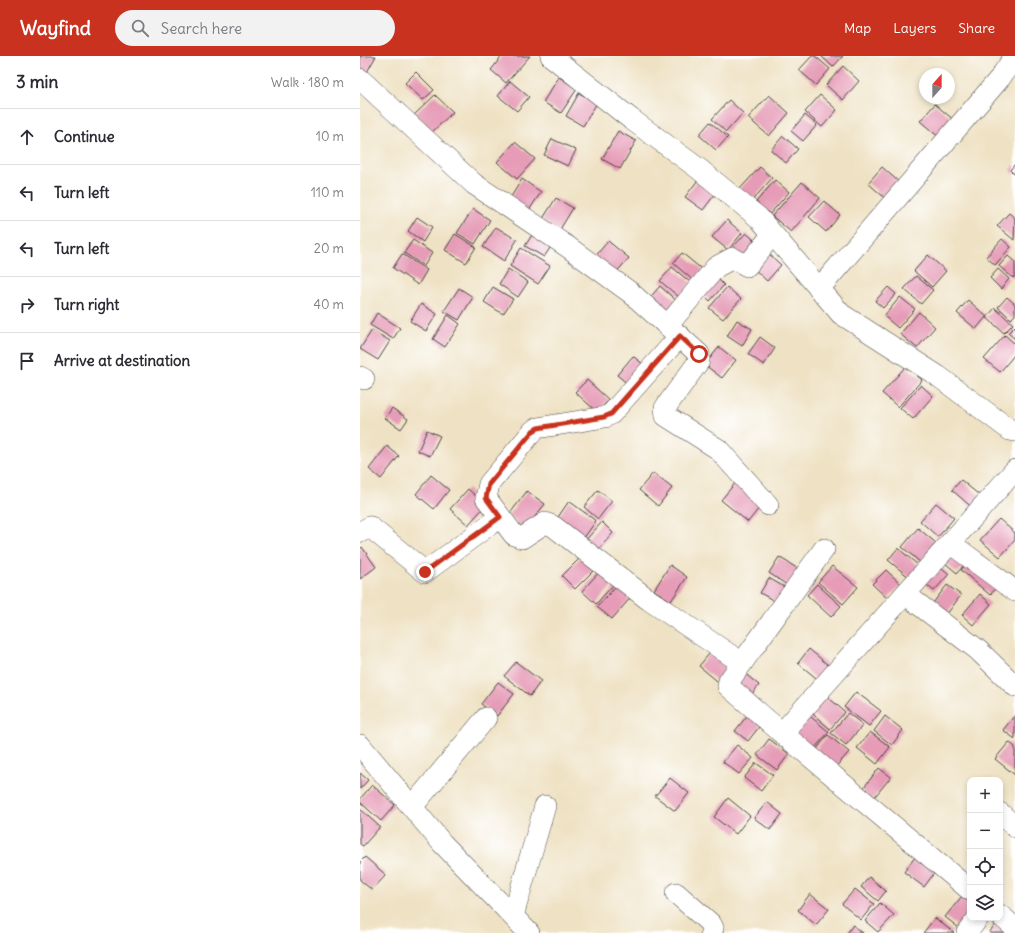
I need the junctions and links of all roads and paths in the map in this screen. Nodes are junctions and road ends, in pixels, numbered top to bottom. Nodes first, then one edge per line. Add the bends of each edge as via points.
1 (551, 56) edge
2 (1015, 56) edge
3 (360, 79) edge
4 (772, 235) junction
5 (819, 289) junction
6 (674, 330) junction
7 (1015, 431) edge
8 (1015, 470) edge
9 (768, 505) dead end
10 (500, 517) junction
11 (360, 532) edge
12 (950, 543) junction
13 (824, 549) dead end
14 (1015, 590) edge
15 (905, 594) junction
16 (742, 663) junction
17 (1015, 686) edge
18 (486, 718) dead end
19 (782, 733) junction
20 (360, 745) edge
21 (546, 806) dead end
22 (412, 807) junction
23 (1003, 816) edge
24 (1015, 827) edge
25 (967, 887) edge
26 (676, 892) dead end
27 (513, 916) junction
28 (1003, 918) edge
29 (976, 921) edge
30 (1015, 928) edge
31 (527, 932) edge
32 (711, 933) edge
33 (967, 933) edge

1 - 4 street via 699,169 759,218
2 - 5 street via 1000,78
3 - 6 street via 474,184 625,288
4 - 5 street
4 - 6 street via 747,266 733,258 716,267
5 - 7 street via 841,314 938,376 1010,430
6 - 9 street via 700,358 665,408 666,416 718,449
6 - 10 street via 611,414 533,431 489,484 486,498
8 - 12 street
10 - 11 street via 425,572 370,527
10 - 16 street via 514,534 522,538 545,523 553,526 649,600
12 - 14 street
12 - 15 street
13 - 16 street
15 - 17 street via 978,650
15 - 19 street
16 - 19 street via 728,686
18 - 22 street
19 - 25 street
20 - 22 street
21 - 27 street
22 - 27 street via 442,843
23 - 24 street
26 - 32 street via 711,924
27 - 31 street
28 - 30 street
29 - 33 street

